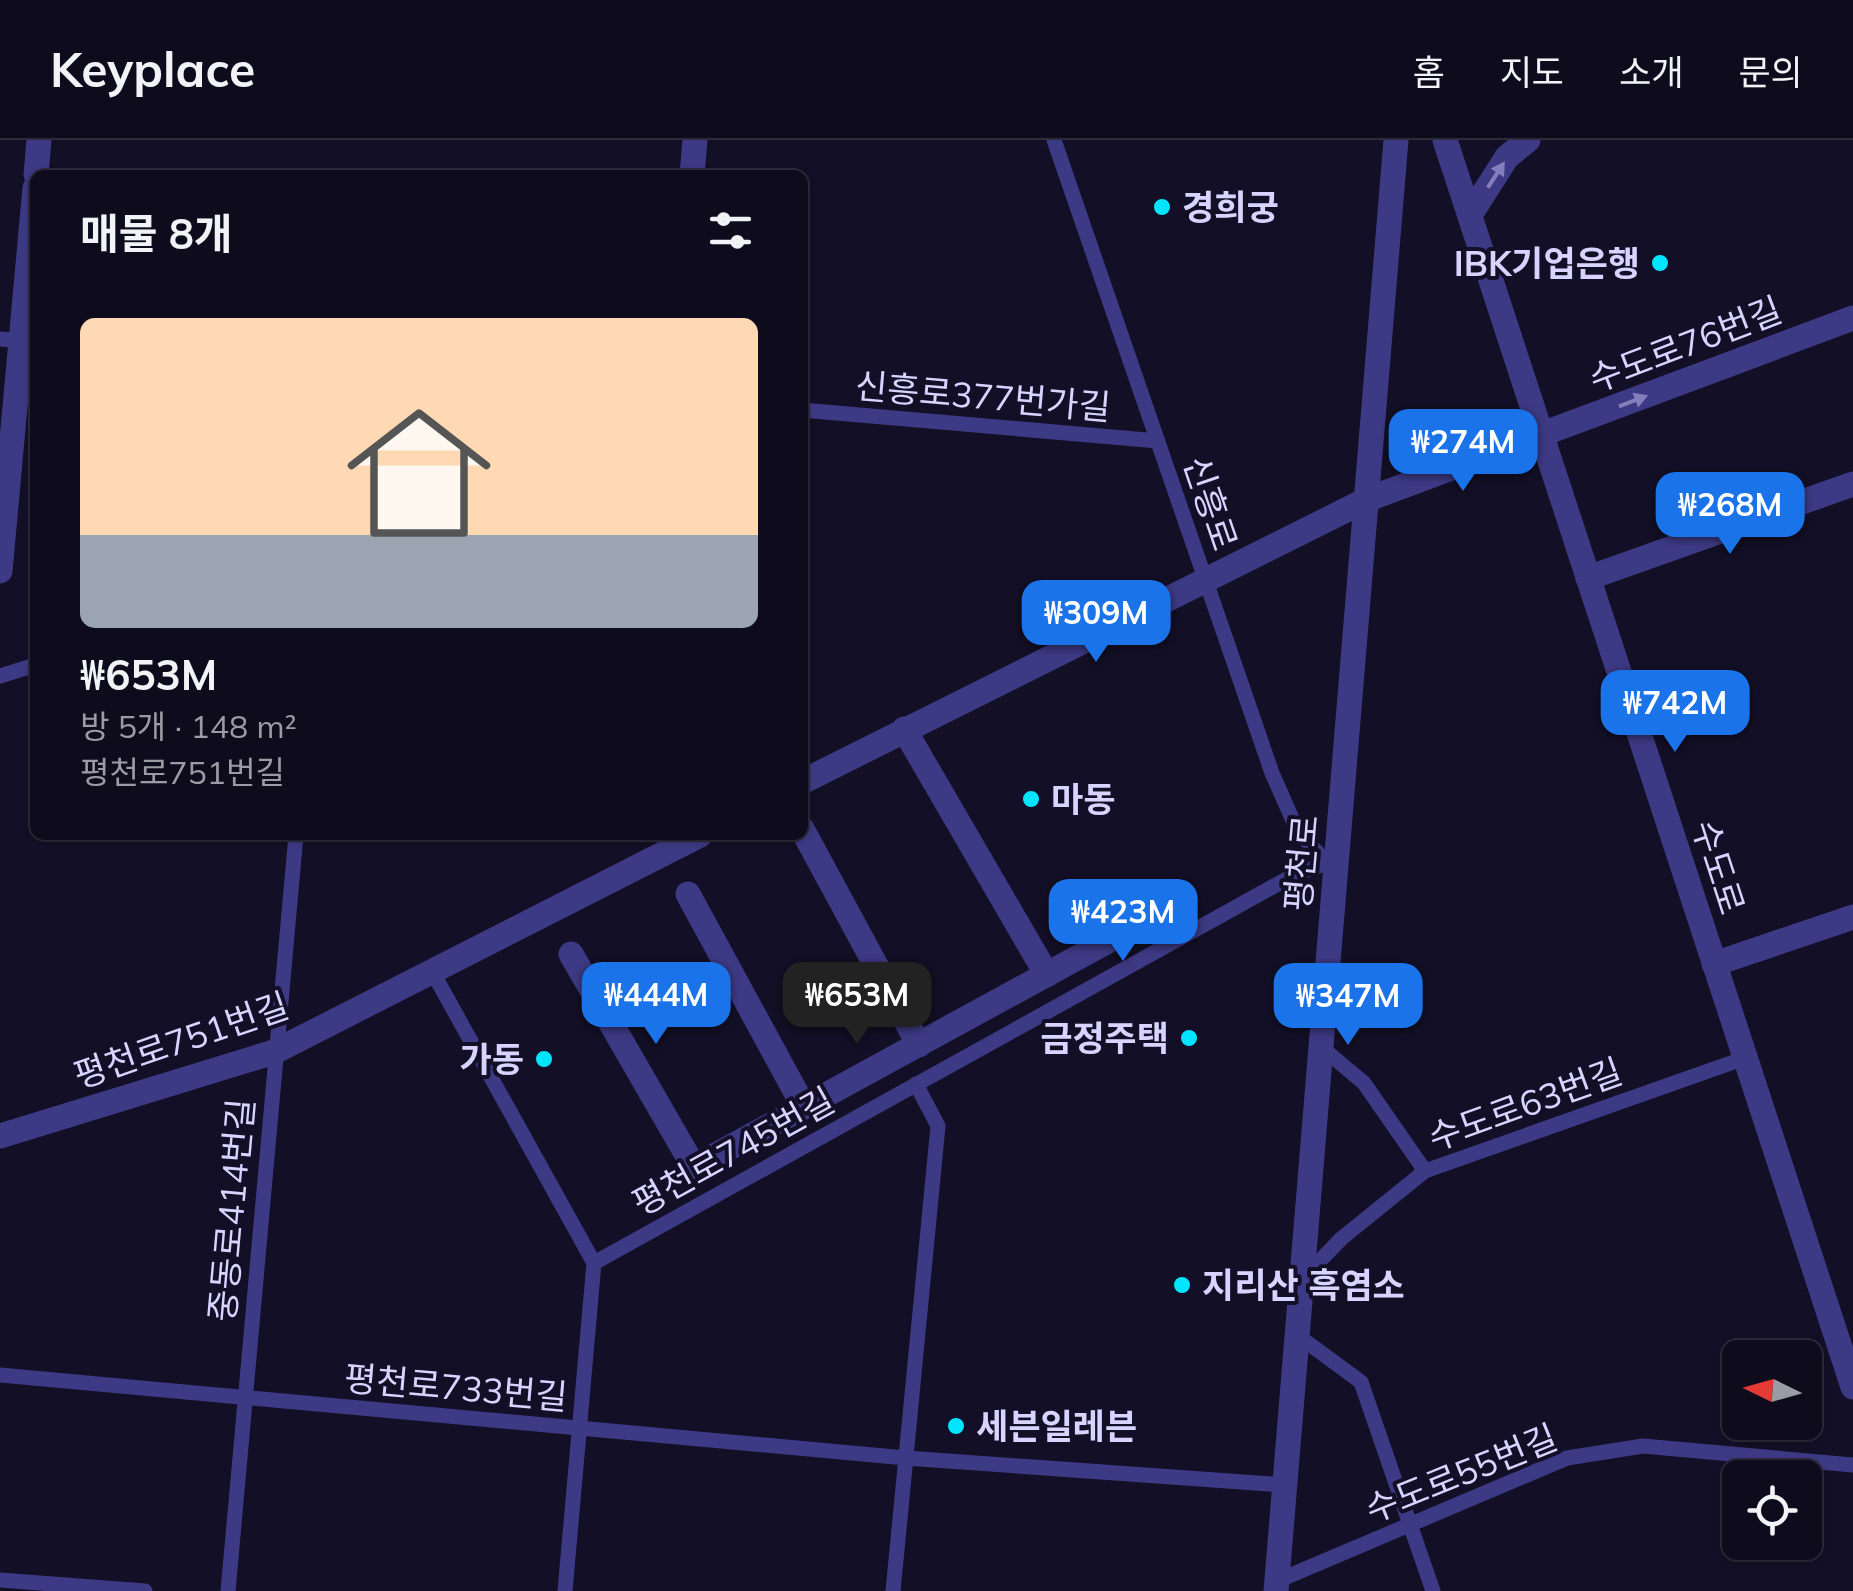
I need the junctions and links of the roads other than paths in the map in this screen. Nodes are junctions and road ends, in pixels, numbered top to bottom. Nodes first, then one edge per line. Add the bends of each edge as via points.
1 (39, 140) edge
2 (695, 140) edge
3 (1054, 140) edge
4 (1396, 140) edge
5 (1445, 140) edge
6 (1528, 140) edge
7 (36, 170) edge
8 (692, 170) edge
9 (1470, 216) junction
10 (30, 236) edge
11 (1853, 318) edge
12 (19, 340) edge
13 (808, 411) edge
14 (1542, 435) junction
15 (1158, 441) junction
16 (1853, 484) edge
17 (1366, 500) junction
18 (0, 571) edge
19 (1588, 578) junction
20 (1206, 580) junction
21 (30, 667) edge
22 (0, 676) edge
23 (904, 729) junction
24 (808, 779) edge
25 (295, 840) edge
26 (645, 840) edge
27 (690, 840) edge
28 (808, 840) edge
29 (649, 861) junction
30 (1330, 867) junction
31 (688, 894) dead end
32 (1172, 906) dead end
33 (1853, 916) edge
34 (571, 954) dead end
35 (1714, 964) junction
36 (432, 972) junction
37 (1048, 974) junction
38 (919, 1044) junction
39 (1321, 1047) junction
40 (274, 1052) junction
41 (1745, 1058) junction
42 (916, 1084) junction
43 (804, 1107) junction
44 (0, 1136) edge
45 (1425, 1171) junction
46 (594, 1263) junction
47 (1301, 1280) junction
48 (1297, 1335) junction
49 (0, 1375) edge
50 (1853, 1387) edge
51 (245, 1398) junction
52 (579, 1428) junction
53 (906, 1458) junction
54 (1853, 1465) edge
55 (1284, 1485) junction
56 (1412, 1526) junction
57 (0, 1580) edge
58 (1276, 1586) edge
59 (145, 1591) edge
60 (228, 1591) edge
61 (565, 1591) edge
62 (893, 1591) edge
63 (1432, 1591) edge

1 - 7 street
2 - 8 street
3 - 15 lane, 신흥로
4 - 17 street, 평천로
5 - 9 street, 수도로
9 -> 6 street via 1508,157
9 - 14 street, 수도로
10 - 12 street
14 -> 11 street, 수도로76번길
12 - 18 street
13 - 15 lane, 신흥로377번가길
14 - 17 street, 수도로76번길
14 - 19 street, 수도로
15 - 20 lane, 신흥로
16 - 19 street
17 - 20 street
17 - 30 street, 평천로
19 - 35 street, 수도로
20 - 23 street
20 - 30 lane, 신흥로 via 1272,773 1298,832
21 - 22 lane
23 - 24 street
23 - 37 street
25 - 40 lane, 중동로414번길
26 - 29 street
27 - 29 street, 평천로751번길
28 - 38 street
29 - 36 street, 평천로751번길
30 - 39 street, 평천로
30 - 42 lane, 평천로745번길 via 1294,875
31 - 43 street
32 - 37 street
33 - 35 street
34 - 43 street via 694,1167
35 - 41 street, 수도로
36 - 40 street, 평천로751번길
36 - 46 lane
37 - 38 street
38 - 43 street
39 - 45 lane via 1364,1083
39 - 47 street, 평천로
40 - 44 street, 평천로751번길
40 - 51 lane, 중동로414번길
41 - 45 lane, 수도로63번길
41 - 50 street, 수도로
42 - 46 lane, 평천로745번길
42 - 53 lane via 938,1126
45 - 47 lane, 수도로63번길
46 - 52 lane
47 - 48 street, 평천로
48 - 55 street, 평천로
48 - 56 lane via 1361,1382
49 - 51 lane, 평천로733번길
51 - 52 lane, 평천로733번길
51 - 60 lane, 중동로414번길
52 - 53 lane, 평천로733번길
52 - 61 lane
53 - 55 lane, 평천로733번길
53 - 62 lane
54 - 56 lane, 수도로55번길 via 1643,1446 1567,1458
55 - 58 street, 평천로
56 - 58 lane, 수도로55번길
56 - 63 lane
57 - 59 lane

